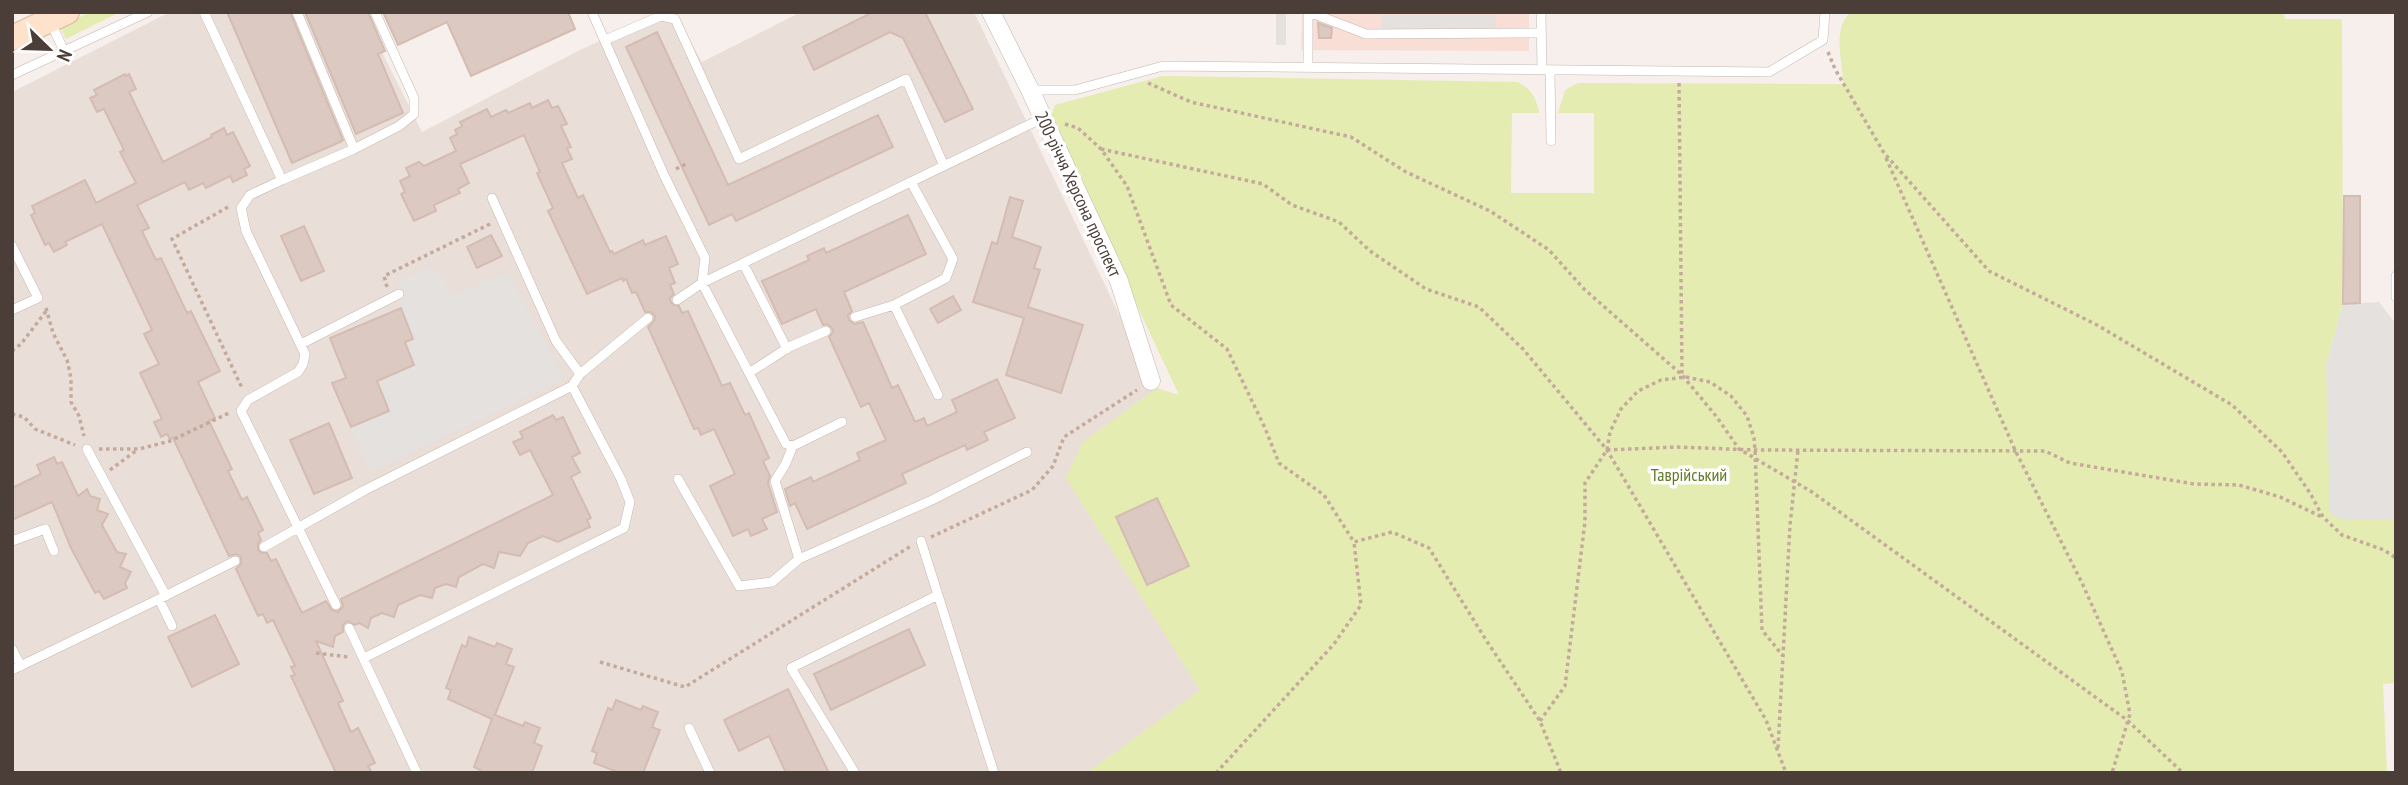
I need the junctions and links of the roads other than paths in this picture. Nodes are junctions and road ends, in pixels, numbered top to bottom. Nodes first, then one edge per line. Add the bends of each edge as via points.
1 (148, 12) edge
2 (204, 12) edge
3 (297, 12) edge
4 (375, 12) edge
5 (592, 12) edge
6 (991, 12) edge
7 (1308, 12) edge
8 (1541, 12) edge
9 (1825, 12) edge
10 (58, 17) edge
11 (1541, 33) junction
12 (12, 38) edge
13 (606, 40) junction
14 (64, 51) junction
15 (1308, 68) junction
16 (1546, 70) junction
17 (12, 75) edge
18 (1030, 90) junction
19 (1043, 118) junction
20 (1551, 141) dead end
21 (354, 149) junction
22 (944, 166) junction
23 (282, 180) junction
24 (911, 182) junction
25 (492, 198) dead end
26 (12, 246) edge
27 (743, 263) junction
28 (2396, 275) edge
29 (702, 283) junction
30 (395, 297) road end
31 (2396, 297) edge
32 (677, 300) dead end
33 (894, 305) junction
34 (12, 310) edge
35 (855, 317) dead end
36 (648, 318) dead end
37 (826, 331) dead end
38 (301, 344) junction
39 (787, 349) junction
40 (749, 373) junction
41 (580, 374) junction
42 (1151, 381) road end
43 (572, 386) junction
44 (938, 395) dead end
45 (842, 422) dead end
46 (793, 446) junction
47 (87, 449) road end
48 (1027, 452) dead end
49 (678, 479) dead end
50 (299, 529) junction
51 (12, 541) edge
52 (921, 541) road end
53 (264, 547) dead end
54 (54, 551) dead end
55 (799, 559) junction
56 (235, 561) dead end
57 (938, 595) junction
58 (163, 597) junction
59 (336, 604) dead end
60 (172, 626) dead end
61 (349, 628) dead end
62 (12, 649) edge
63 (364, 658) junction
64 (17, 668) edge
65 (689, 728) dead end
66 (417, 773) edge
67 (710, 773) edge
68 (855, 773) edge
69 (994, 773) edge

1 - 14 lane
2 - 23 lane
3 - 21 lane
4 - 21 lane via 414,98 414,114
5 - 13 lane
6 - 18 street, 200-річчя Херсона проспект
7 - 11 lane via 1366,34
7 - 15 lane
8 - 11 lane
9 - 16 lane via 1824,40 1769,72
10 - 12 street
10 - 14 lane
11 - 16 lane
13 - 22 lane via 661,16 675,19 739,159 906,79
13 - 29 lane via 705,258
14 - 17 lane
15 - 16 lane
15 - 18 lane via 1163,66 1075,90
16 - 20 lane
18 - 19 street, 200-річчя Херсона проспект
19 - 22 lane
19 - 42 street, 200-річчя Херсона проспект via 1119,281
21 - 23 lane
22 - 24 lane
23 - 38 lane via 250,195 241,208 246,231
24 - 27 lane
24 - 33 lane via 953,259 946,278
25 - 41 lane via 556,341
26 - 34 lane via 38,298
27 - 29 lane
27 - 39 lane
28 - 31 lane
29 - 32 lane
29 - 40 lane
30 - 38 lane
33 - 35 lane
33 - 44 lane
36 - 41 lane
37 - 39 lane
38 - 50 lane via 305,354 298,372 245,403 241,411
39 - 40 lane
40 - 46 lane via 786,444
41 - 43 lane
43 - 50 lane via 365,490
43 - 63 lane via 625,490 629,502 624,528
45 - 46 lane
46 - 55 lane via 775,481
47 - 58 lane
48 - 55 lane
49 - 55 lane via 740,586 772,583
50 - 53 lane
50 - 59 lane
51 - 54 lane via 45,529
52 - 57 lane
56 - 58 lane
57 - 68 lane via 791,668
57 - 69 lane
58 - 60 lane
58 - 64 lane
61 - 63 lane
62 - 64 lane
63 - 66 lane
65 - 67 lane

